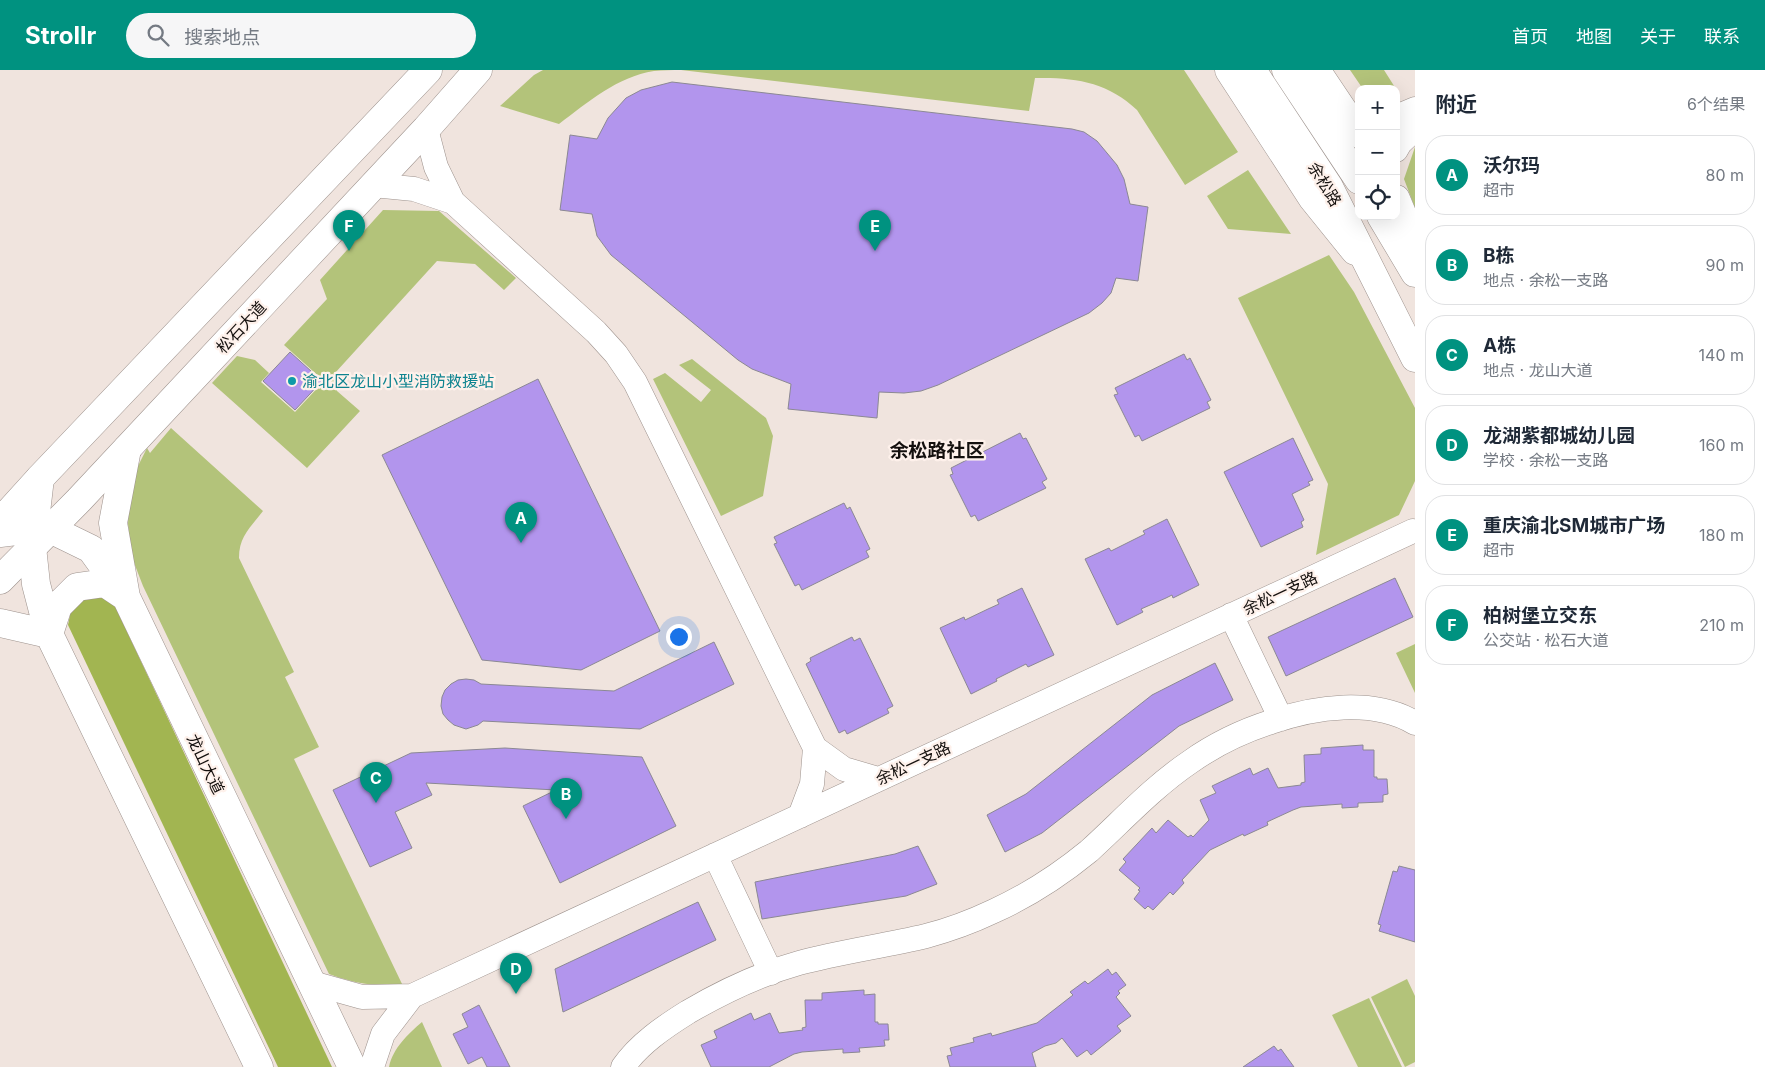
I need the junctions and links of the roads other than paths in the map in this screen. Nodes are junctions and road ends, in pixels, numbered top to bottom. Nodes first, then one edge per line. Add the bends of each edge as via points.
1 (428, 70) edge
2 (478, 70) edge
3 (487, 70) edge
4 (1229, 70) edge
5 (1252, 70) edge
6 (1286, 70) edge
7 (1316, 70) edge
8 (458, 93) junction
9 (1415, 109) edge
10 (1400, 115) edge
11 (1355, 123) edge
12 (426, 129) junction
13 (1415, 129) edge
14 (1400, 143) edge
15 (1356, 175) edge
16 (374, 185) junction
17 (453, 202) junction
18 (1400, 209) edge
19 (1383, 220) edge
20 (1415, 245) edge
21 (1415, 273) edge
22 (1376, 278) junction
23 (1415, 358) edge
24 (127, 449) junction
25 (40, 478) junction
26 (0, 522) edge
27 (1414, 529) edge
28 (0, 533) edge
29 (38, 535) junction
30 (0, 580) edge
31 (126, 597) junction
32 (1231, 615) junction
33 (0, 623) edge
34 (49, 634) junction
35 (1281, 719) junction
36 (1415, 723) edge
37 (815, 748) junction
38 (878, 779) junction
39 (800, 816) junction
40 (715, 855) junction
41 (771, 973) junction
42 (312, 983) junction
43 (412, 996) junction
44 (259, 1067) edge
45 (352, 1067) edge
46 (372, 1067) edge
47 (623, 1067) edge

1 - 25 main road
2 - 8 main road, 松石大道
3 - 8 main road
4 - 22 main road via 1313,199
5 - 22 main road, 余松路 via 1328,186
6 - 15 main road, 余松路
7 - 11 main road
8 - 12 main road, 松石大道
9 - 10 street
12 - 16 main road, 松石大道
12 - 17 street via 436,167
13 - 14 street
16 - 17 street via 414,188
16 - 24 main road, 松石大道
17 - 37 street via 596,332 635,382
18 - 20 main road
19 - 21 main road
22 - 23 main road, 余松路
24 - 29 main road, 松石大道
24 - 31 main road, 龙山大道 via 113,523
25 - 26 main road
25 - 29 main road
27 - 32 street, 余松一支路
28 - 29 main road
29 - 30 main road, 松石大道
29 - 31 main road via 91,549
29 - 34 main road via 36,584
31 - 34 main road via 105,583 77,587 58,606
31 - 42 main road, 龙山大道
32 - 35 street
32 - 38 street, 余松一支路
33 - 34 main road
34 - 44 main road
35 - 36 street via 1311,711 1377,709
35 - 41 street via 1228,740 1190,762 1087,852 1056,875 994,911 929,935 798,963
37 - 38 street via 844,769
37 - 39 street via 812,784
38 - 39 street, 余松一支路
39 - 40 street, 余松一支路
40 - 41 street
40 - 43 street, 余松一支路
41 - 47 street via 708,1000 668,1025 633,1053
42 - 43 street via 362,996
42 - 45 main road, 龙山大道
43 - 46 street via 382,1034

